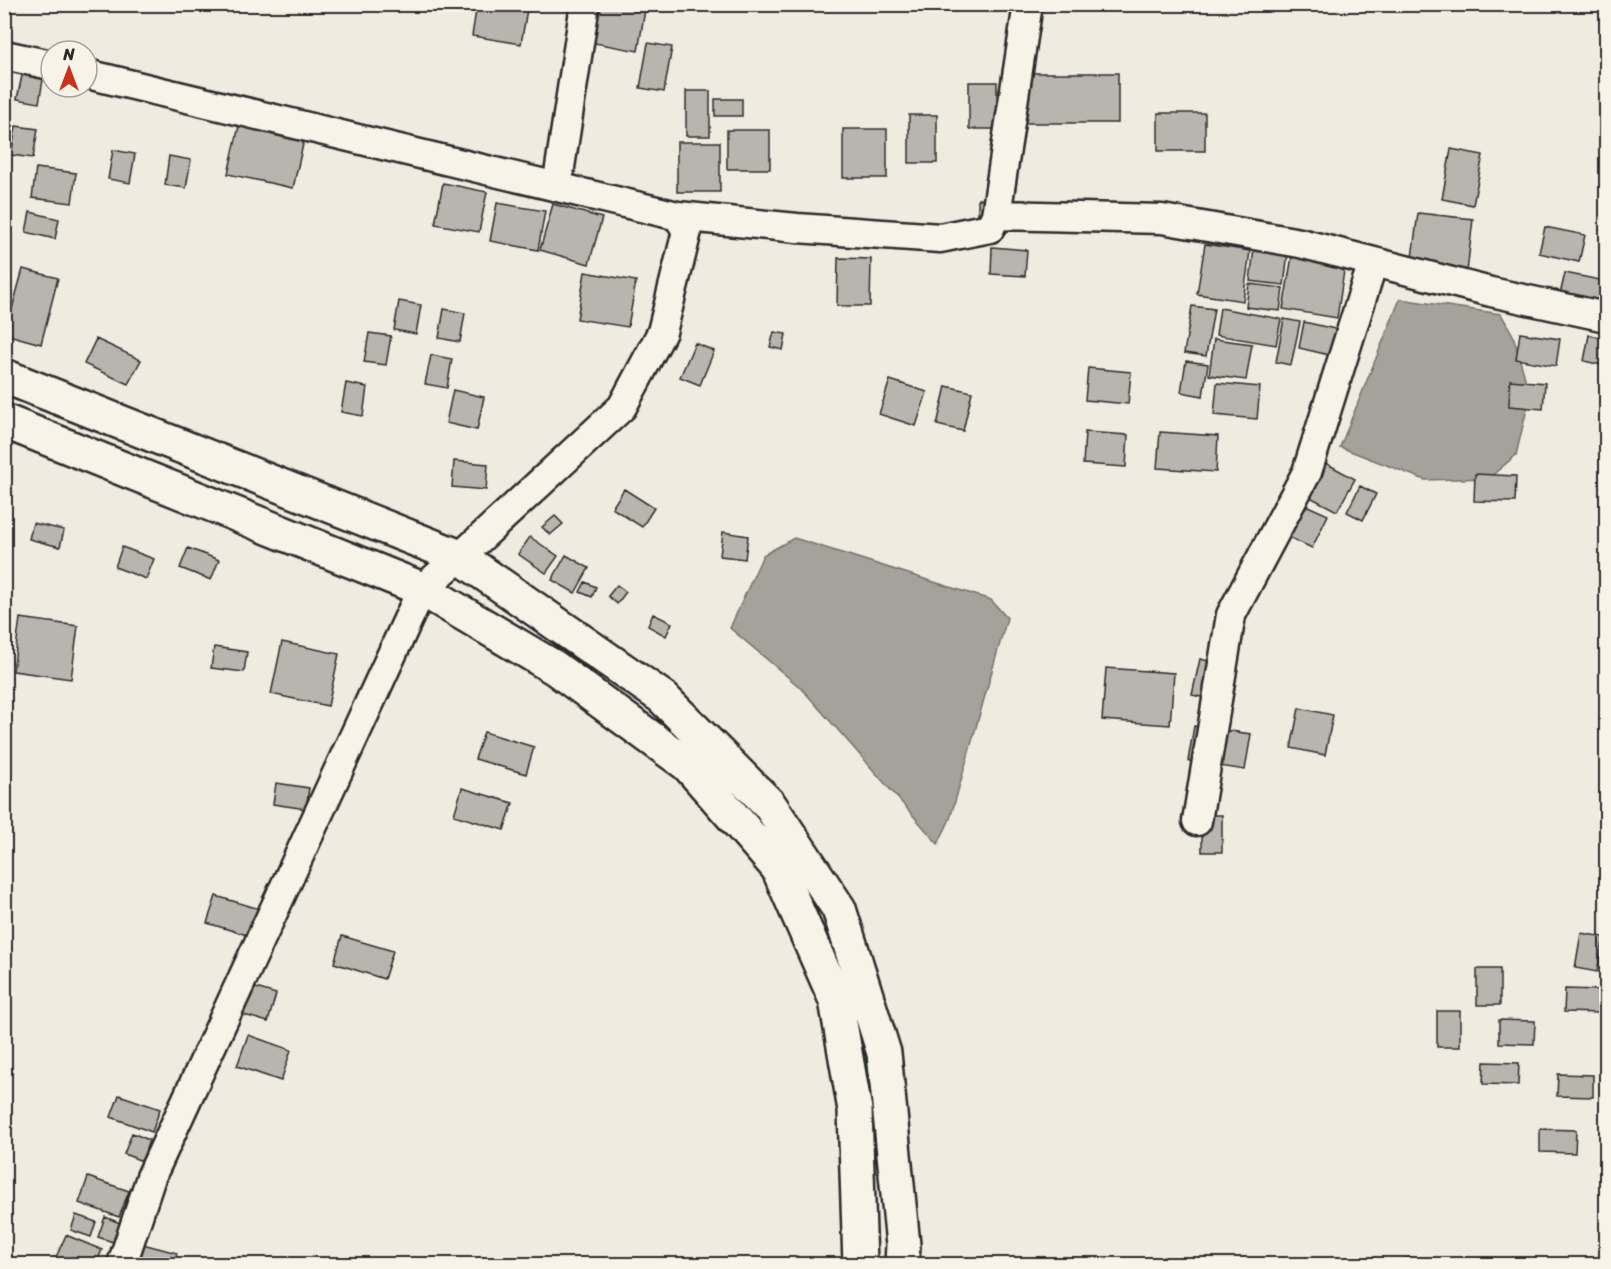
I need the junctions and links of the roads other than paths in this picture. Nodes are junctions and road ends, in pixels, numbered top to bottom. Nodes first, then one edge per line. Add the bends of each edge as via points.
1 (585, 4) edge
2 (1028, 4) edge
3 (4, 55) edge
4 (39, 62) edge
5 (99, 77) edge
6 (557, 187) junction
7 (996, 215) junction
8 (678, 216) junction
9 (1373, 262) junction
10 (1606, 317) edge
11 (4, 376) edge
12 (4, 420) edge
13 (460, 557) junction
14 (422, 589) junction
15 (1197, 821) dead end
16 (903, 1255) edge
17 (860, 1256) edge
18 (122, 1264) edge

1 - 6 street
2 - 7 street
3 - 4 street
5 - 6 street
6 - 8 street
7 - 8 street via 990,228 940,238
7 - 9 street via 1162,219 1300,243
8 - 13 street via 687,231 662,332 622,407
9 - 10 street
9 - 15 street via 1307,472 1231,615
11 - 13 main road
12 - 14 main road
13 - 14 street
13 - 16 main road via 662,697 769,804 839,909 884,1053
14 - 17 main road via 555,668 688,765 778,868 837,1000 855,1110
14 - 18 street via 151,1177

